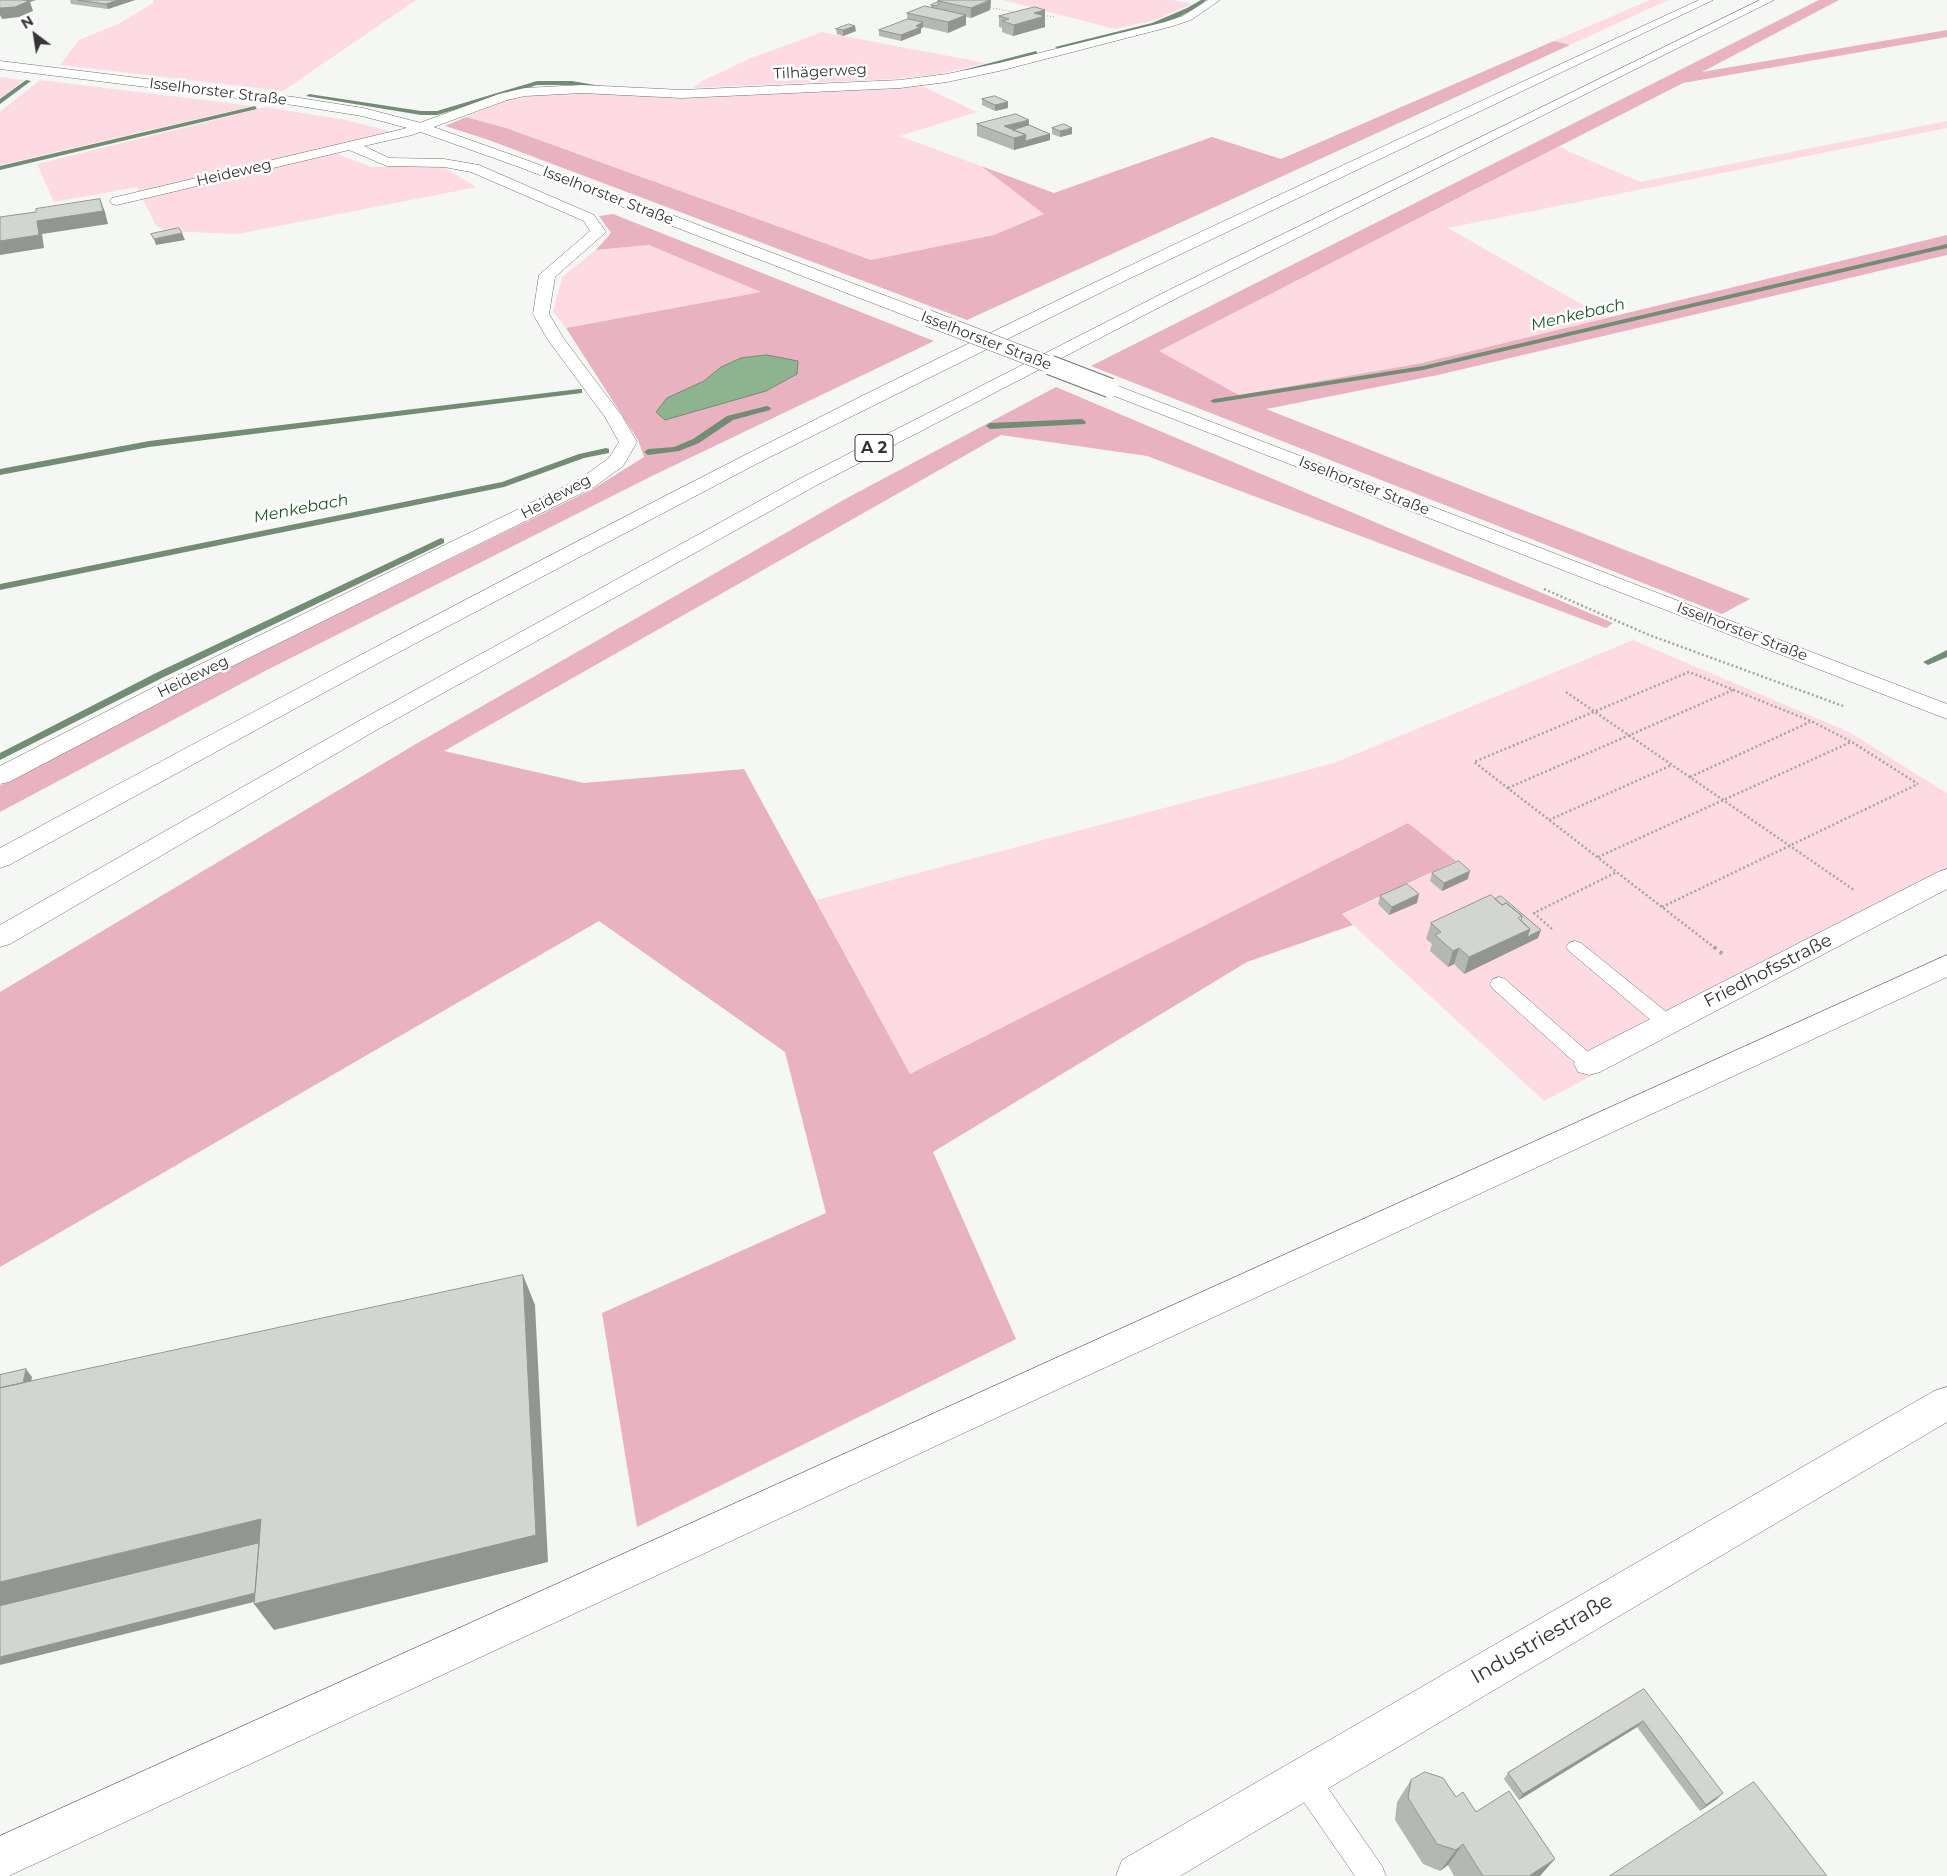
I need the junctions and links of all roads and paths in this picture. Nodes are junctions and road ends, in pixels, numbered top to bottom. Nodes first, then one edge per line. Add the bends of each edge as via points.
1 (1215, 0) edge
2 (1708, 0) edge
3 (1769, 0) edge
4 (980, 5) edge
5 (1023, 13) edge
6 (1039, 15) edge
7 (1056, 16) dead end
8 (0, 65) edge
9 (420, 127) junction
10 (352, 146) junction
11 (117, 201) dead end
12 (1734, 690) junction
13 (1566, 692) dead end
14 (1594, 711) junction
15 (1947, 712) edge
16 (1811, 722) junction
17 (1630, 735) junction
18 (1852, 742) junction
19 (1673, 765) junction
20 (0, 776) edge
21 (1690, 777) junction
22 (1508, 788) junction
23 (1724, 800) junction
24 (1549, 820) junction
25 (1791, 847) junction
26 (1597, 858) junction
27 (0, 859) edge
28 (1617, 872) junction
29 (1947, 878) edge
30 (1662, 907) junction
31 (1884, 911) junction
32 (0, 937) edge
33 (1574, 947) joint
34 (1725, 956) dead end
35 (1947, 965) edge
36 (1499, 984) dead end
37 (1667, 1023) junction
38 (1589, 1064) joint
39 (1947, 1402) edge
40 (1304, 1778) junction
41 (0, 1858) edge
42 (1138, 1876) edge
43 (1372, 1876) edge

1 - 9 main road, Tilhägerweg via 1187,18 1169,24 1000,68 947,78 900,84 755,92 682,94 582,89 525,92
2 - 27 main road, A 2 via 1112,281 763,453 296,698
3 - 32 main road, A 2 via 1175,293 810,481 365,726
4 - 5 path
6 - 7 path
8 - 9 main road, Isselhorster Straße via 293,101 362,112
9 - 10 main road, Heideweg
9 - 15 main road, Isselhorster Straße, bridge via 928,318
10 - 11 main road, Heideweg
10 - 20 main road, Heideweg via 387,162 444,163 474,168 589,218 598,232 547,275 541,314 628,442 616,462 587,483 172,687
12 - 14 path via 1689,672
12 - 16 path
12 - 17 path
13 - 14 path
14 - 17 path
14 - 22 path via 1474,762
16 - 18 path
16 - 21 path
17 - 19 path
17 - 22 path
18 - 23 path
18 - 25 path via 1918,784
19 - 21 path
19 - 24 path
21 - 23 path
22 - 24 path
23 - 25 path
23 - 26 path
24 - 26 path
25 - 30 path
25 - 31 path
26 - 28 path
28 - 30 path
28 - 33 path via 1534,913
29 - 31 main road, Friedhofsstraße
30 - 34 path
31 - 37 main road, Friedhofsstraße
33 - 37 lane
35 - 41 main road
36 - 38 lane
37 - 38 main road, Friedhofsstraße
39 - 40 main road, Industriestraße
40 - 42 main road, Industriestraße
40 - 43 lane

